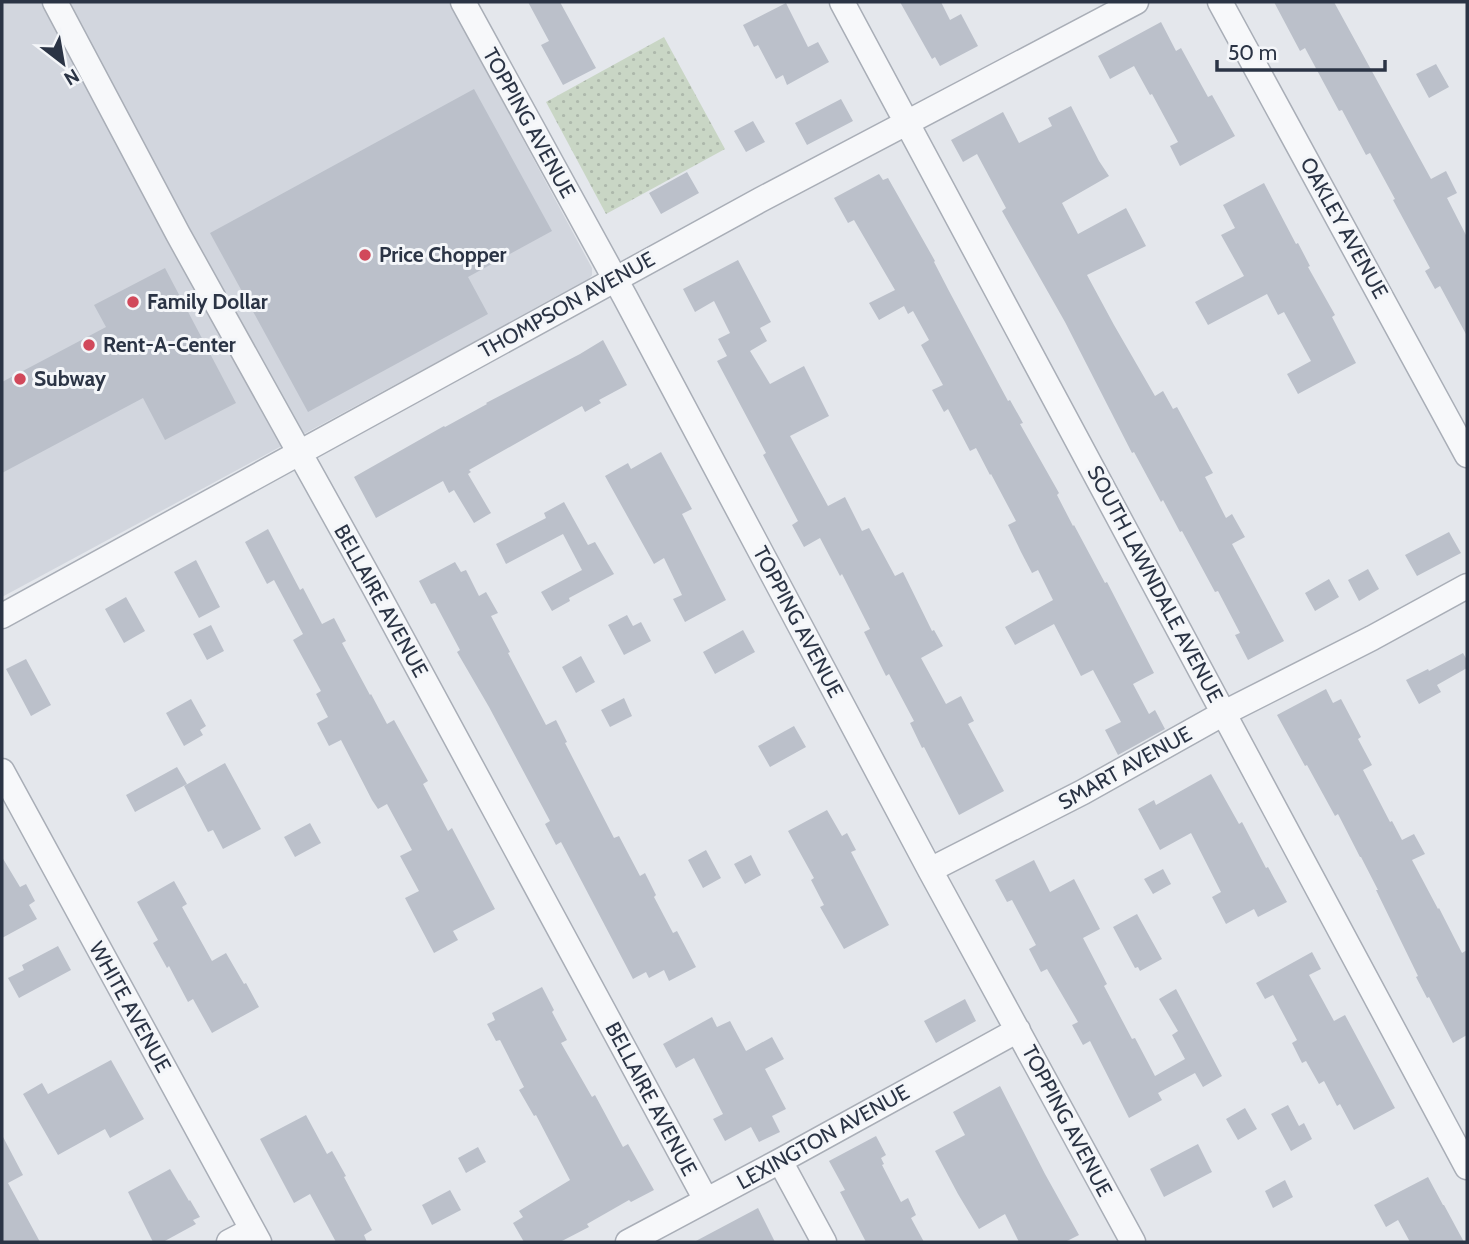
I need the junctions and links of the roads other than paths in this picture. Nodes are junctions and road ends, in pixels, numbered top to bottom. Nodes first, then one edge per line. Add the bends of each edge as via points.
1 (55, 2) edge
2 (463, 2) edge
3 (842, 2) edge
4 (1136, 2) edge
5 (1220, 2) edge
6 (907, 122) junction
7 (615, 279) junction
8 (299, 452) junction
9 (1467, 455) edge
10 (1467, 586) edge
11 (2, 616) edge
12 (1224, 713) junction
13 (2, 771) edge
14 (930, 870) junction
15 (1018, 1030) junction
16 (780, 1161) junction
17 (1467, 1167) edge
18 (706, 1200) junction
19 (256, 1236) edge
20 (229, 1242) edge
21 (628, 1242) edge
22 (824, 1242) edge
23 (1133, 1242) edge

1 - 8 street, BELLAIRE AVENUE
2 - 7 street, TOPPING AVENUE
3 - 6 street, SOUTH LAWNDALE AVENUE
4 - 6 street, THOMPSON AVENUE
5 - 9 street, OAKLEY AVENUE
6 - 7 street, THOMPSON AVENUE
6 - 12 street, SOUTH LAWNDALE AVENUE
7 - 8 street, THOMPSON AVENUE
7 - 14 street, TOPPING AVENUE
8 - 11 street, THOMPSON AVENUE
8 - 18 street, BELLAIRE AVENUE
10 - 12 street, SMART AVENUE
12 - 14 street, SMART AVENUE
12 - 17 street, SOUTH LAWNDALE AVENUE
13 - 19 street, WHITE AVENUE
14 - 15 street, TOPPING AVENUE
15 - 16 street, LEXINGTON AVENUE
15 - 23 street, TOPPING AVENUE
16 - 18 street, LEXINGTON AVENUE
16 - 22 street
18 - 21 street, LEXINGTON AVENUE
19 - 20 street

